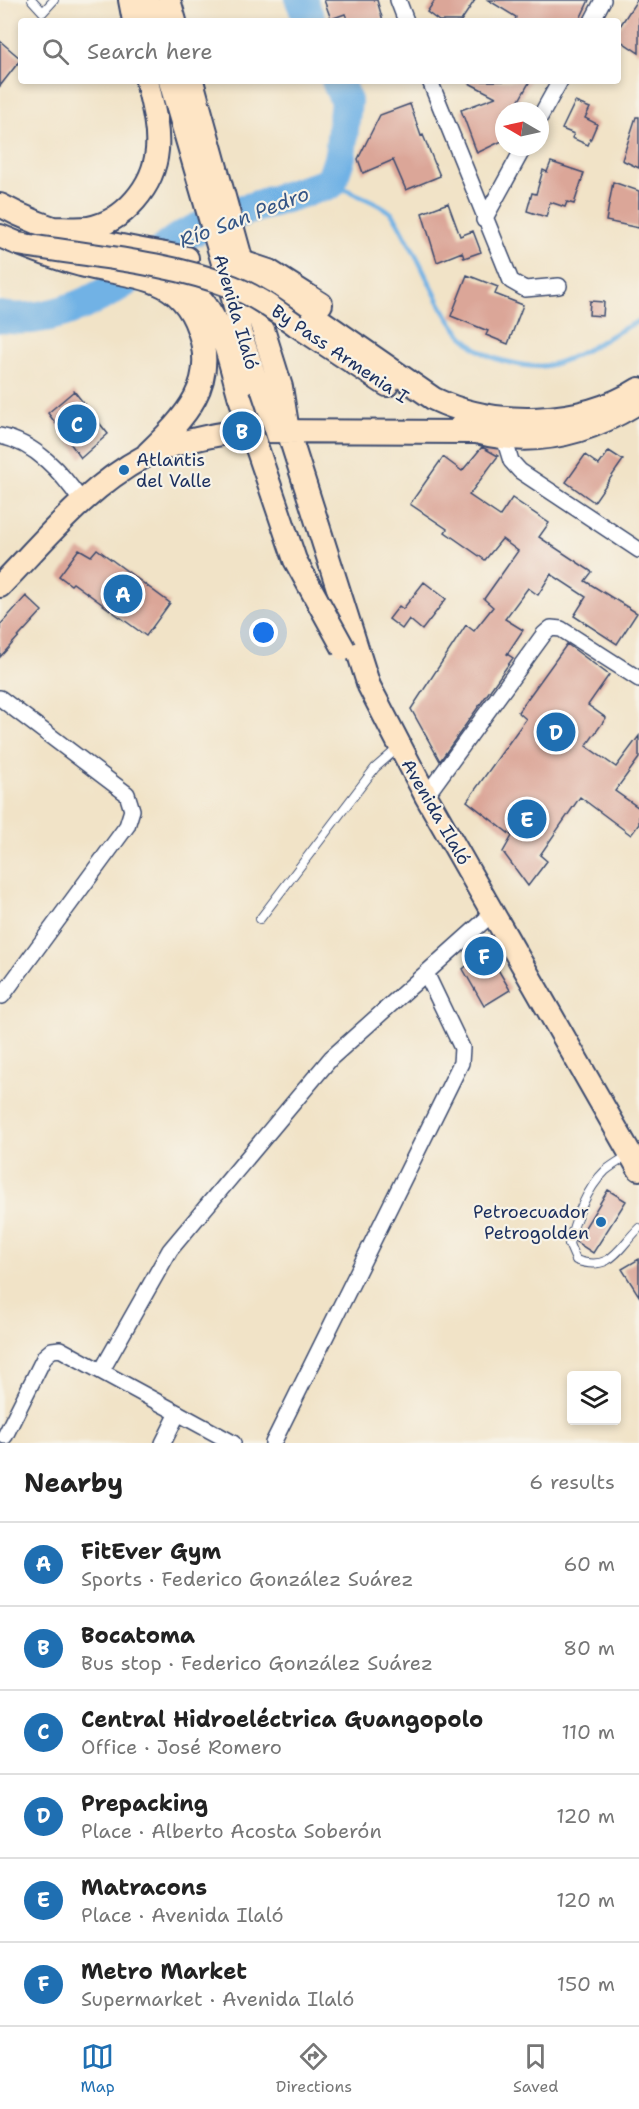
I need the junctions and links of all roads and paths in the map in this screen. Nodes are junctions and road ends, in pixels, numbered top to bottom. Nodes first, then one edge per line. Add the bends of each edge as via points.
1 (32, 0) edge
2 (54, 0) edge
3 (130, 0) edge
4 (147, 0) edge
5 (169, 0) edge
6 (398, 0) edge
7 (603, 0) edge
8 (133, 18) edge
9 (152, 18) edge
10 (174, 18) edge
11 (405, 18) edge
12 (594, 18) edge
13 (171, 84) edge
14 (192, 84) edge
15 (431, 84) edge
16 (558, 84) edge
17 (149, 87) edge
18 (548, 102) edge
19 (519, 156) edge
20 (206, 167) junction
21 (0, 205) edge
22 (484, 220) junction
23 (50, 228) junction
24 (9, 240) edge
25 (233, 253) junction
26 (163, 268) junction
27 (559, 286) dead end
28 (638, 401) edge
29 (429, 405) junction
30 (602, 406) junction
31 (288, 431) junction
32 (473, 432) junction
33 (0, 436) edge
34 (504, 438) junction
35 (146, 455) junction
36 (82, 502) junction
37 (639, 550) edge
38 (0, 586) edge
39 (639, 679) edge
40 (369, 686) junction
41 (0, 698) edge
42 (399, 747) junction
43 (426, 796) junction
44 (494, 912) junction
45 (260, 919) dead end
46 (426, 973) junction
47 (2, 996) dead end
48 (635, 1162) edge
49 (639, 1228) edge
50 (102, 1370) junction
51 (178, 1413) junction
52 (5, 1436) dead end
53 (163, 1443) edge
54 (233, 1443) edge
55 (273, 1443) edge

1 - 2 lane via 43,12
3 - 8 main road
4 - 9 main road
5 - 10 main road
6 - 11 street
7 - 12 street
13 - 20 main road, Avenida Ilaló
14 - 20 main road, Avenida Ilaló
15 - 22 street
16 - 18 street
17 - 23 main road via 157,147 149,178 138,198 105,222 90,227
19 - 22 street
20 - 25 main road, Avenida Ilaló
21 - 23 main road, By Pass Armenia I
22 - 27 street via 506,271 517,286
23 - 29 main road, By Pass Armenia I via 77,238 187,258 233,272 304,309
24 - 26 main road, By Pass Armenia I, bridge
24 - 35 main road, bridge via 80,265 155,282 172,291 194,315 204,344 201,385 190,408
25 - 30 main road via 295,286 461,400 509,411 572,403
25 - 31 main road, Avenida Ilaló via 281,387
26 - 29 main road, By Pass Armenia I, bridge via 234,287 258,299
26 - 40 main road, bridge via 195,292 218,327 295,560
28 - 30 main road, By Pass Armenia I
28 - 34 main road, By Pass Armenia I via 612,418 567,435
29 - 30 main road, By Pass Armenia I via 517,419 560,416
29 - 32 main road, By Pass Armenia I
31 - 32 main road
31 - 35 main road via 242,430
31 - 40 main road, Avenida Ilaló
32 - 34 main road, By Pass Armenia I
33 - 36 street via 36,451
34 - 37 street via 510,461 520,471
35 - 36 main road
36 - 38 main road
39 - 43 street via 561,629 551,628
40 - 42 main road, Avenida Ilaló
41 - 47 street via 127,794 132,810 127,826
42 - 43 main road, Avenida Ilaló
42 - 45 lane via 375,768
43 - 44 main road, Avenida Ilaló
44 - 46 street
44 - 48 main road, Avenida Ilaló
46 - 50 street via 331,1058 170,1250
46 - 55 street via 462,1048 461,1064
48 - 49 lane via 604,1172 576,1219 569,1244 576,1260 590,1265 609,1261
50 - 51 street
50 - 52 street via 60,1348 52,1350 45,1356
51 - 53 street
51 - 54 street

